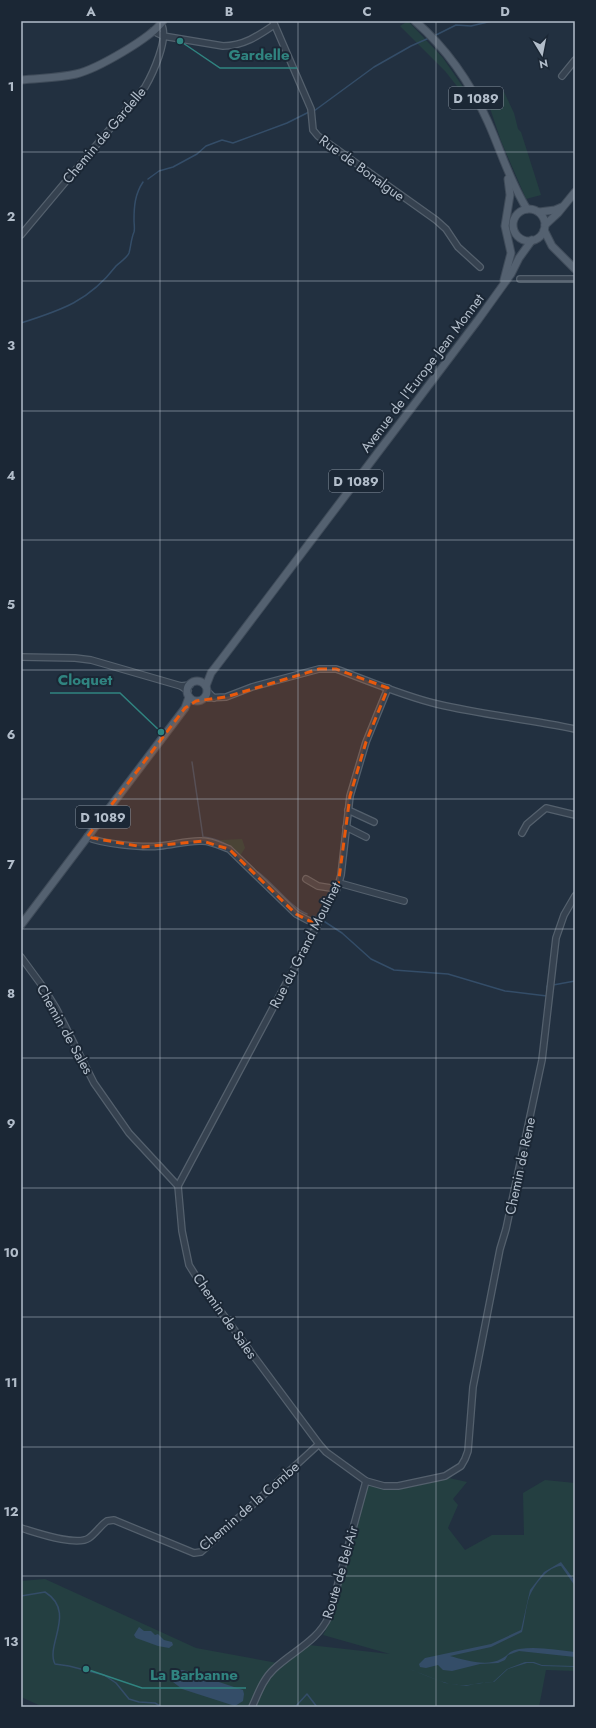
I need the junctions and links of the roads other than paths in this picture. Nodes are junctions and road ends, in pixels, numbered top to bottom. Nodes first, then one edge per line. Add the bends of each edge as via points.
1 (415, 21) edge
2 (162, 22) edge
3 (274, 23) edge
4 (153, 31) junction
5 (163, 36) junction
6 (575, 60) edge
7 (562, 76) dead end
8 (21, 80) edge
9 (504, 161) junction
10 (512, 181) junction
11 (575, 192) edge
12 (565, 205) junction
13 (527, 209) junction
14 (539, 212) junction
15 (517, 214) junction
16 (545, 228) junction
17 (21, 235) edge
18 (518, 236) junction
19 (534, 240) junction
20 (552, 246) junction
21 (519, 258) junction
22 (480, 267) dead end
23 (575, 269) edge
24 (520, 279) dead end
25 (575, 279) edge
26 (500, 289) junction
27 (21, 657) edge
28 (388, 688) junction
29 (204, 689) junction
30 (191, 694) junction
31 (575, 729) edge
32 (348, 810) junction
33 (575, 815) edge
34 (374, 822) dead end
35 (346, 827) junction
36 (522, 833) dead end
37 (87, 837) junction
38 (366, 837) dead end
39 (306, 879) dead end
40 (338, 886) junction
41 (575, 896) edge
42 (404, 901) dead end
43 (21, 925) edge
44 (317, 925) junction
45 (21, 957) edge
46 (178, 1186) junction
47 (469, 1438) joint
48 (319, 1444) junction
49 (366, 1481) junction
50 (21, 1528) edge
51 (252, 1707) edge

1 - 9 main road, D 1089 via 436,42 470,87
2 - 4 main road
2 - 5 street, Chemin de Gardelle
3 - 5 street via 252,39 231,46
3 - 22 street, Rue de Bonalgue via 311,108 313,130 318,136 436,220 446,229 458,247
4 - 5 street
4 - 8 main road via 131,47 87,71 67,76
5 - 17 street, Chemin de Gardelle via 158,60 145,87
6 - 7 street
9 - 10 main road, D 1089
9 - 26 main road, D 1089 via 510,195 505,226 511,253
10 - 13 main road, D 1089
10 - 15 main road, D 1089
11 - 12 main road
12 - 14 main road via 555,210
12 - 16 main road
13 - 14 main road
13 - 15 main road
14 - 16 main road via 544,219
15 - 18 main road via 513,224
16 - 19 main road
16 - 20 main road
18 - 19 main road via 526,241
18 - 21 main road
19 - 20 main road
19 - 21 main road, Avenue de l'Europe Jean Monnet / D 1089
20 - 23 main road
21 - 26 main road, Avenue de l'Europe Jean Monnet / D 1089
24 - 25 street
26 - 29 main road, Avenue de l'Europe Jean Monnet / D 1089 via 211,673
27 - 30 street via 91,660 181,686
28 - 29 street via 336,669 319,669 226,697 214,698
28 - 31 street via 436,704 508,719
28 - 32 street, Rue du Grand Moulinet via 366,742
29 - 30 main road via 200,701
29 - 30 main road via 194,682
30 - 37 main road, D 1089 via 185,708
32 - 34 street
32 - 35 street, Rue du Grand Moulinet
33 - 36 street via 546,808
35 - 38 street
35 - 40 street, Rue du Grand Moulinet
37 - 43 main road, D 1089
37 - 44 street via 97,841 143,847 203,841 229,849 296,914
39 - 40 street via 318,886
40 - 42 street
40 - 44 street, Rue du Grand Moulinet
41 - 47 street, Chemin de Rene via 564,915 556,938 542,1060 500,1249 473,1387
44 - 46 street, Rue du Grand Moulinet
45 - 46 street, Chemin de Sales via 43,987 94,1083 124,1127
46 - 48 street, Chemin de Sales via 182,1231 189,1265 204,1290
47 - 49 street, Chemin de Sales via 466,1459 455,1471 445,1476 398,1486 384,1486
48 - 49 street, Chemin de Sales
48 - 50 street, Chemin de la Combe via 201,1552 194,1553 114,1520 107,1521 90,1538 83,1541 44,1535
49 - 51 street, Route de Bel-Air via 325,1626 272,1670

